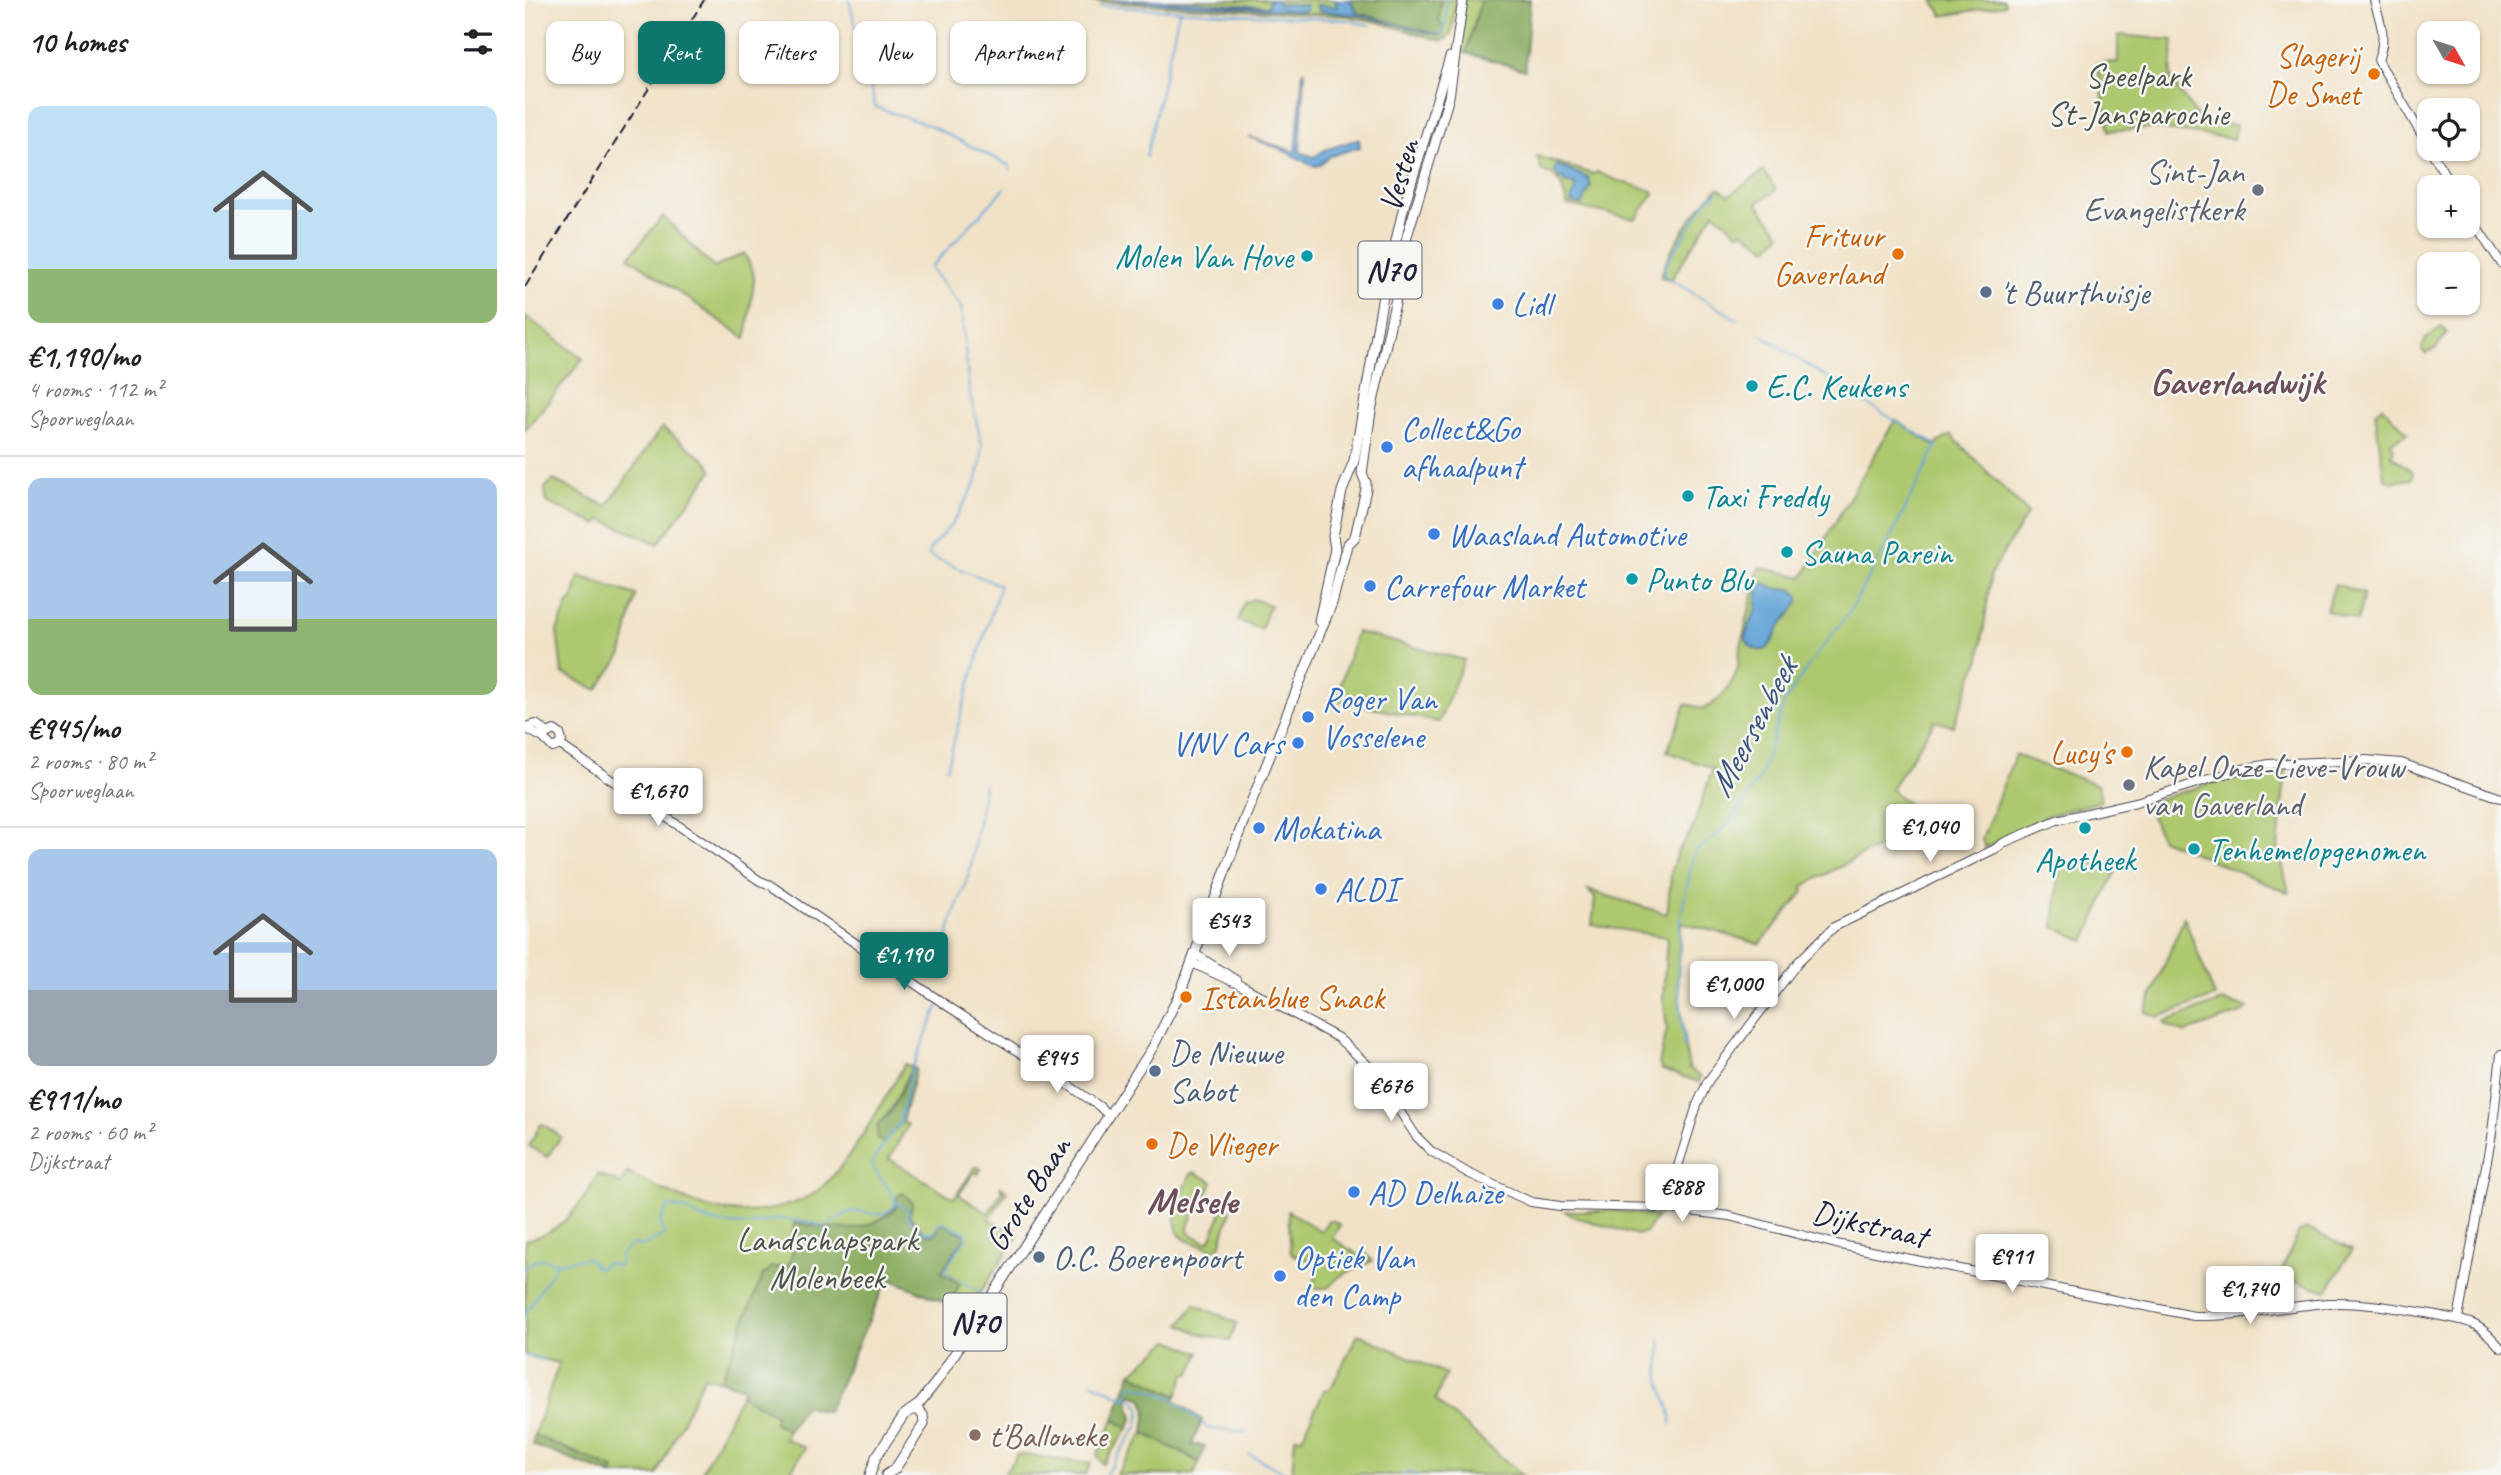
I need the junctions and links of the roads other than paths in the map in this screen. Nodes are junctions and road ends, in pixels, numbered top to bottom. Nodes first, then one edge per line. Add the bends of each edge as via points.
1 (1458, 0) edge
2 (1463, 0) edge
3 (2374, 0) edge
4 (2445, 175) edge
5 (2480, 232) edge
6 (2501, 263) edge
7 (1350, 472) junction
8 (1362, 473) junction
9 (1335, 541) junction
10 (1347, 545) junction
11 (1328, 600) junction
12 (1314, 643) joint
13 (525, 728) edge
14 (546, 736) junction
15 (560, 745) junction
16 (2501, 798) edge
17 (1193, 958) junction
18 (2501, 1054) edge
19 (1108, 1115) junction
20 (1665, 1208) junction
21 (2458, 1319) junction
22 (2501, 1348) edge
23 (937, 1381) junction
24 (911, 1410) junction
25 (923, 1415) junction
26 (875, 1465) junction
27 (887, 1474) edge
28 (870, 1475) edge

1 - 7 main road, Vesten / N70 via 1449,61 1404,206 1382,301
2 - 8 main road, Vesten / N70 via 1449,97 1408,236
3 - 4 street via 2384,38 2378,60
5 - 6 street
7 - 8 main road
7 - 9 main road, Vesten / N70 via 1342,491
8 - 10 main road, Vesten / N70 via 1366,489 1355,537
9 - 10 main road
9 - 11 main road, Vesten / N70
10 - 11 main road, Vesten / N70
11 - 12 main road, Vesten / N70
12 - 17 main road, Grote Baan / N70
13 - 14 street
13 - 14 street via 536,724
14 - 15 street via 552,748
14 - 15 street via 554,730 560,734
15 - 19 street
16 - 20 street via 2401,763 2269,764 2057,820 2003,843 1834,927 1810,948 1708,1081
17 - 19 main road, Grote Baan / N70 via 1164,1028
17 - 20 street, Dijkstraat via 1349,1046 1372,1069 1416,1136 1440,1157 1531,1202
18 - 21 street via 2492,1133
19 - 23 main road, Grote Baan / N70
20 - 21 street, Dijkstraat via 1729,1216 1836,1244 2194,1316 2345,1303
21 - 22 street, Dijkstraat via 2479,1325
23 - 24 main road, Grote Baan / N70
23 - 25 main road, Grote Baan / N70
24 - 25 main road
24 - 26 main road, Grote Baan / N70 via 876,1457
25 - 27 main road, Grote Baan / N70 via 922,1426 895,1469
26 - 27 main road, Grote Baan / N70
26 - 28 main road, Grote Baan / N70

